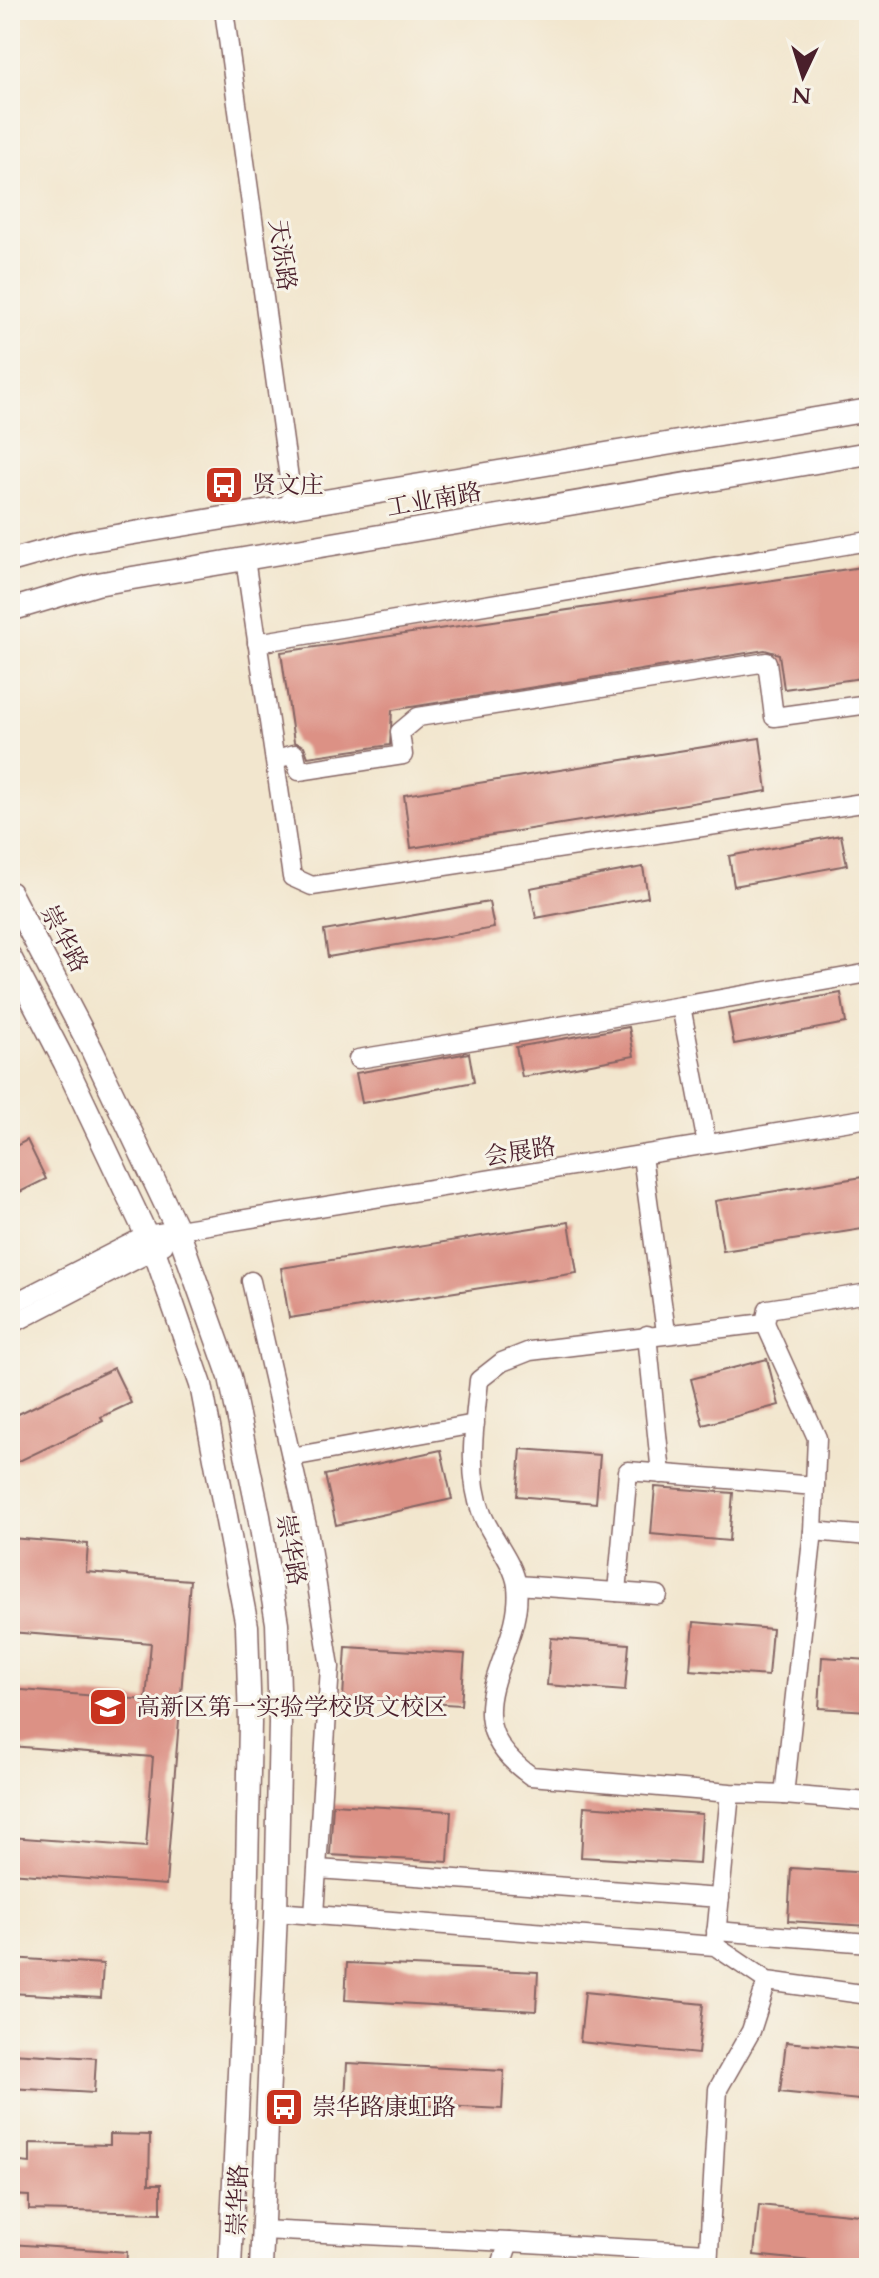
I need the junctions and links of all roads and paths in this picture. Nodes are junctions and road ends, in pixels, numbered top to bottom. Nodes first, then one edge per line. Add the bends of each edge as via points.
1 (224, 10) edge
2 (869, 410) edge
3 (869, 453) edge
4 (293, 507) junction
5 (869, 541) edge
6 (245, 559) junction
7 (10, 561) edge
8 (10, 610) edge
9 (257, 643) junction
10 (869, 704) edge
11 (275, 759) junction
12 (869, 802) edge
13 (10, 893) edge
14 (10, 957) edge
15 (869, 973) edge
16 (681, 1006) junction
17 (358, 1059) dead end
18 (869, 1118) edge
19 (707, 1144) junction
20 (642, 1156) junction
21 (179, 1233) junction
22 (151, 1244) junction
23 (251, 1281) dead end
24 (869, 1293) edge
25 (10, 1305) edge
26 (765, 1323) junction
27 (10, 1325) edge
28 (656, 1334) junction
29 (475, 1424) junction
30 (291, 1457) junction
31 (661, 1474) junction
32 (815, 1486) junction
33 (813, 1531) junction
34 (869, 1536) edge
35 (517, 1585) junction
36 (617, 1592) junction
37 (658, 1595) dead end
38 (730, 1793) junction
39 (784, 1795) junction
40 (869, 1802) edge
41 (318, 1869) junction
42 (720, 1898) junction
43 (276, 1912) junction
44 (314, 1915) junction
45 (716, 1938) junction
46 (869, 1943) edge
47 (767, 1981) junction
48 (869, 1995) edge
49 (262, 2230) junction
50 (509, 2242) junction
51 (708, 2260) edge
52 (230, 2268) edge
53 (261, 2268) edge
54 (500, 2268) edge

1 - 4 street, 天泺路
2 - 4 main road, 工业南路
3 - 6 main road, 工业南路
4 - 7 main road, 工业南路 via 74,543
5 - 9 street
6 - 8 main road, 工业南路 via 97,584
6 - 9 street
9 - 11 street
10 - 11 street via 774,717 767,662 418,717 400,732 403,755 299,771 295,754
11 - 12 street via 292,877 312,886
13 - 21 main road, 崇华路
14 - 22 main road, 崇华路
15 - 16 street
16 - 17 street
16 - 19 street
18 - 19 street, 会展路
19 - 20 street, 会展路
20 - 21 street, 会展路
20 - 28 street
21 - 22 street, 会展路
21 - 43 main road, 崇华路 via 230,1377 277,1623
22 - 25 street, 会展路
22 - 27 street, 会展路
22 - 52 main road, 崇华路 via 201,1385 247,1626 246,1904
23 - 30 street
24 - 26 street via 768,1309
26 - 28 street
26 - 32 street via 817,1438
28 - 29 street via 530,1351 502,1362 479,1380
28 - 31 street
29 - 30 street
29 - 35 street via 476,1495
30 - 41 street via 330,1667
31 - 32 street
31 - 36 street via 628,1471
32 - 33 street
33 - 34 street
33 - 39 street
35 - 36 street
35 - 38 street via 512,1633 494,1674 491,1698 491,1717 513,1763 531,1776
36 - 37 street
38 - 39 street
38 - 42 street
39 - 40 street
41 - 42 street
41 - 44 street
42 - 45 street
43 - 44 street
43 - 49 main road, 崇华路
44 - 45 street
45 - 46 street
45 - 47 street
47 - 48 street
47 - 51 street via 751,2031 718,2089
49 - 50 street
49 - 53 main road, 崇华路
50 - 51 street
50 - 54 street

